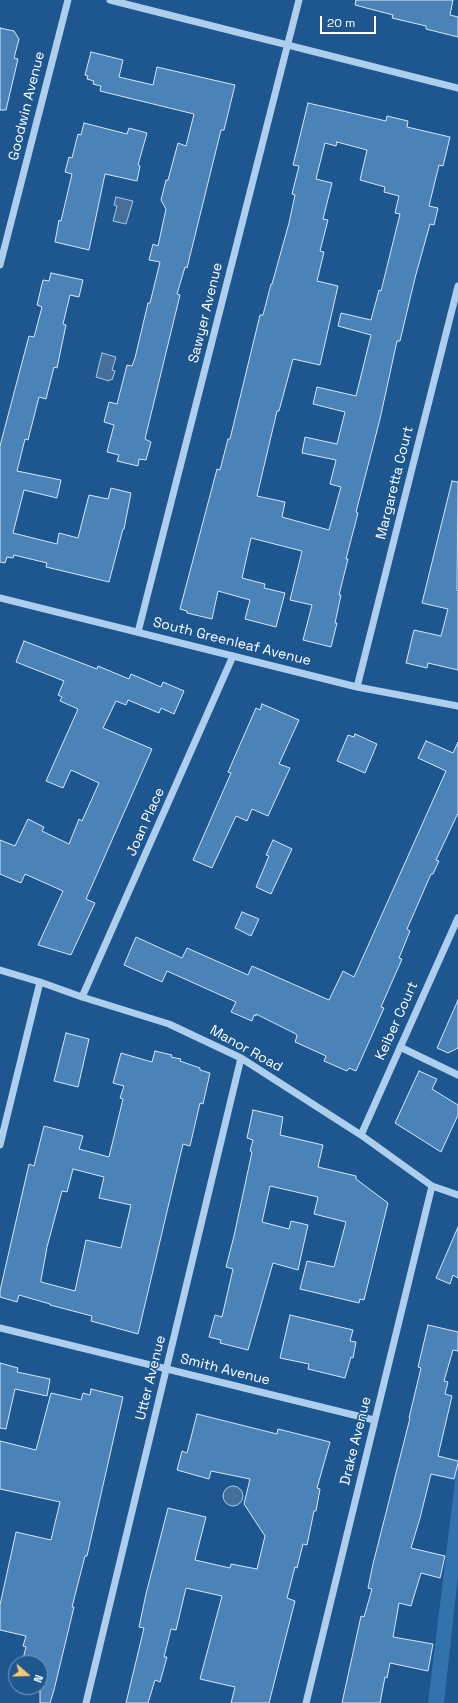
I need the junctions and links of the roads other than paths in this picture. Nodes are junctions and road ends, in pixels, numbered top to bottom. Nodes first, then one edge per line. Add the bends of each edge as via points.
1 (68, 0) edge
2 (110, 0) edge
3 (299, 0) edge
4 (287, 45) junction
5 (458, 88) edge
6 (0, 265) edge
7 (458, 286) edge
8 (0, 598) edge
9 (138, 632) junction
10 (233, 656) junction
11 (357, 687) junction
12 (458, 706) edge
13 (458, 918) edge
14 (0, 970) edge
15 (40, 982) junction
16 (82, 997) junction
17 (400, 1047) junction
18 (241, 1058) junction
19 (458, 1075) edge
20 (361, 1134) junction
21 (0, 1145) edge
22 (432, 1186) junction
23 (458, 1195) edge
24 (0, 1328) edge
25 (166, 1369) junction
26 (374, 1420) junction
27 (86, 1703) edge
28 (306, 1703) edge

1 - 6 street, Goodwin Avenue
2 - 4 street
3 - 4 street, Sawyer Avenue
4 - 5 street
4 - 9 street, Sawyer Avenue
7 - 11 street, Margaretta Court
8 - 9 street, South Greenleaf Avenue
9 - 10 street, South Greenleaf Avenue
10 - 11 street, South Greenleaf Avenue
10 - 16 street, Joan Place
11 - 12 street, South Greenleaf Avenue
13 - 17 street, Keiber Court
14 - 15 street, Manor Road
15 - 16 street, Manor Road
15 - 21 street
16 - 18 street, Manor Road via 169,1024
17 - 19 street
17 - 20 street, Keiber Court
18 - 20 street, Manor Road
18 - 25 street, Utter Avenue
20 - 22 street, Manor Road
22 - 23 street, Manor Road
22 - 26 street, Drake Avenue
24 - 25 street, Smith Avenue
25 - 26 street, Smith Avenue
25 - 27 street, Utter Avenue
26 - 28 street, Drake Avenue

